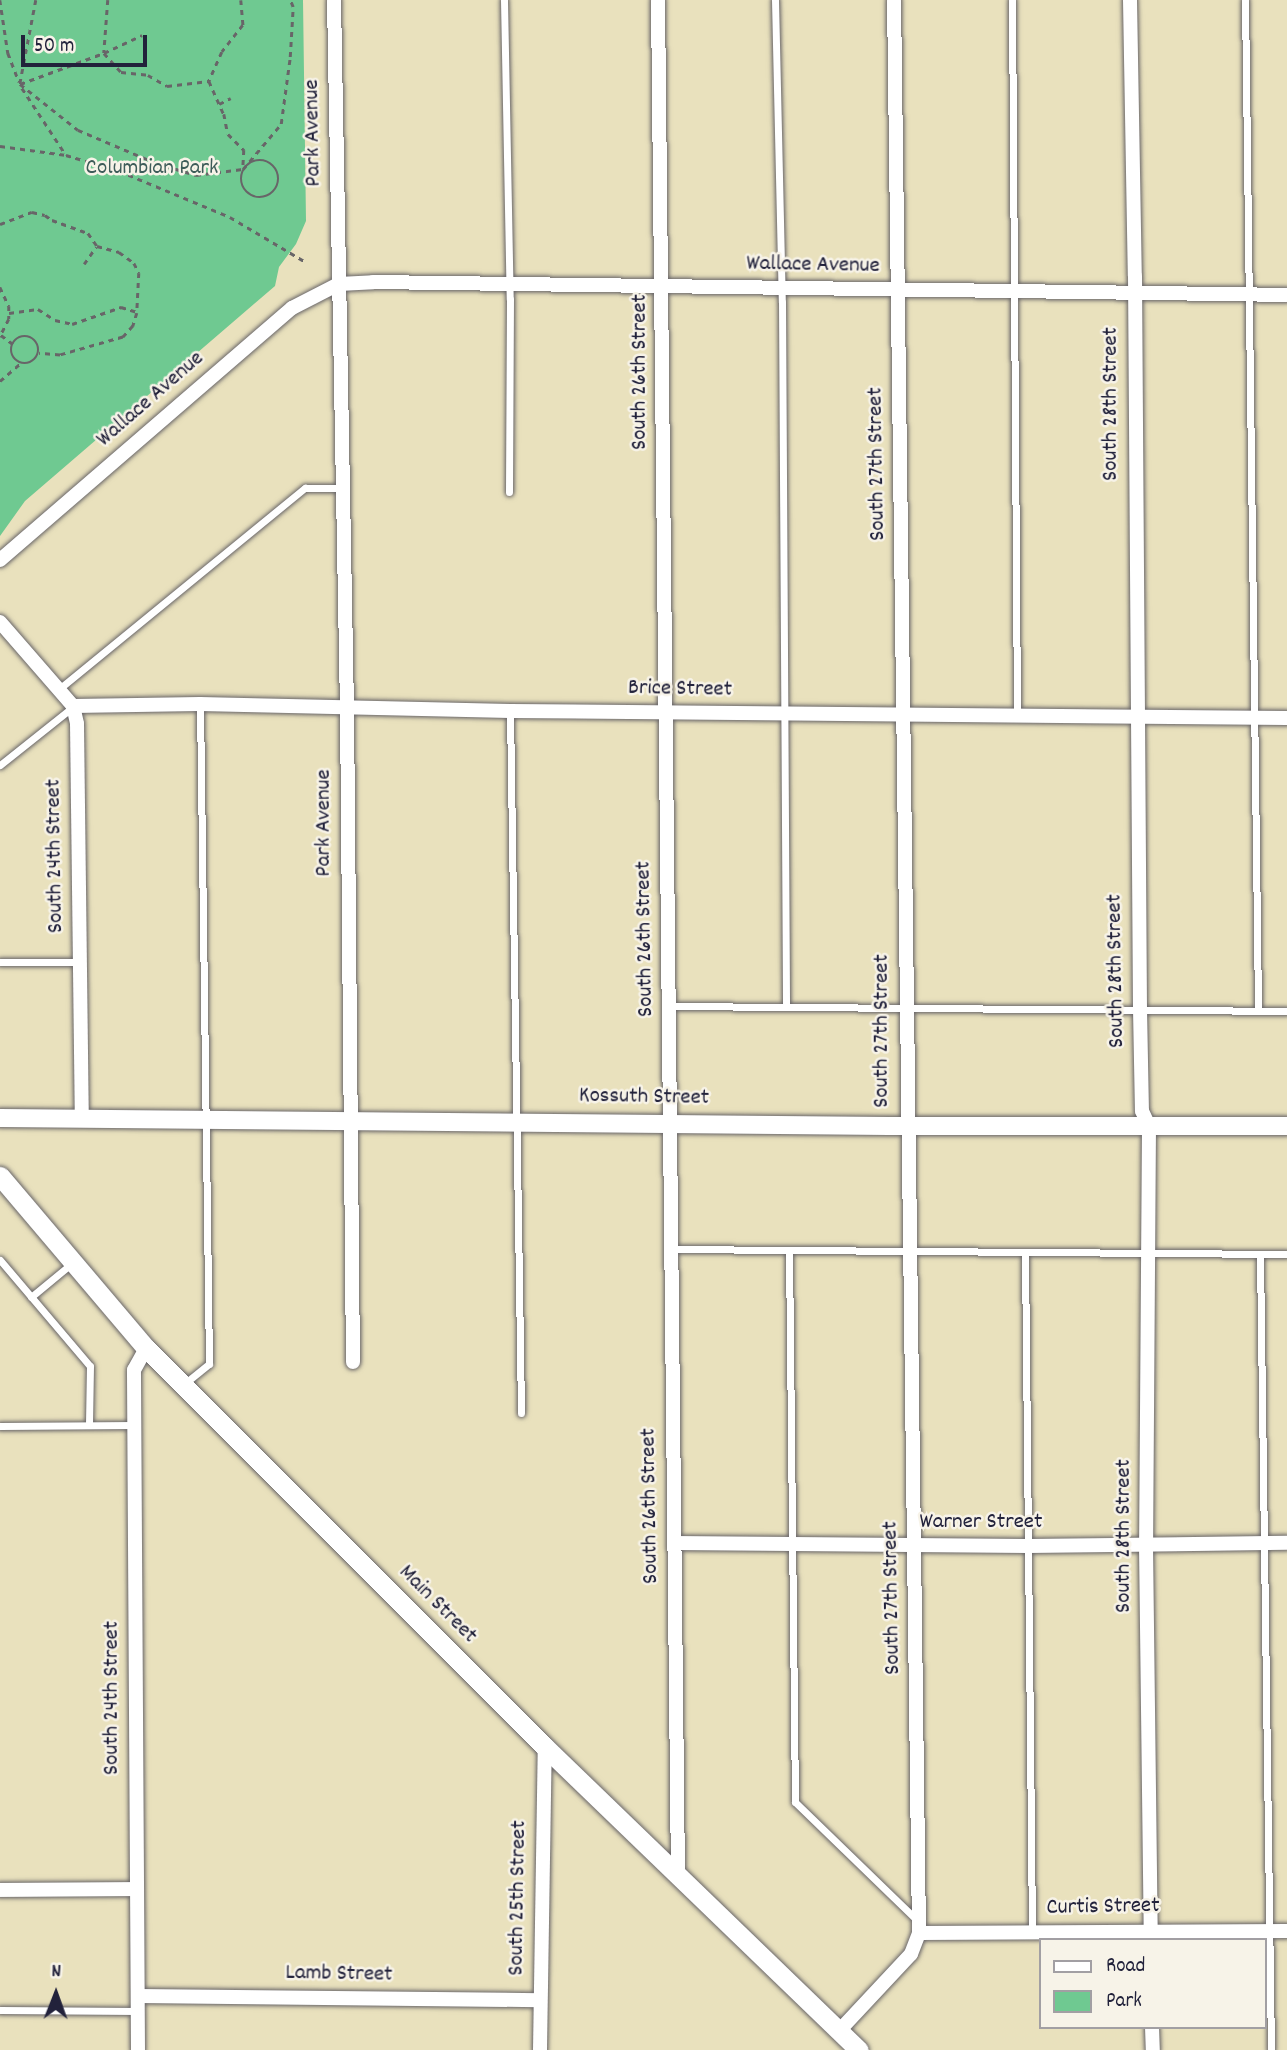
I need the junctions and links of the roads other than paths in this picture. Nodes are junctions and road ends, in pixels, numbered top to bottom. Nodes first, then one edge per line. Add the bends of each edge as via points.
1 (334, 0) edge
2 (504, 0) edge
3 (658, 0) edge
4 (775, 0) edge
5 (894, 0) edge
6 (1012, 0) edge
7 (1130, 0) edge
8 (1245, 0) edge
9 (339, 284) junction
10 (509, 285) junction
11 (663, 287) junction
12 (782, 289) junction
13 (898, 290) junction
14 (1015, 292) junction
15 (1135, 294) junction
16 (1249, 295) junction
17 (1287, 295) edge
18 (342, 488) junction
19 (509, 492) dead end
20 (0, 560) edge
21 (0, 622) edge
22 (59, 689) junction
23 (200, 704) junction
24 (74, 706) junction
25 (347, 707) junction
26 (510, 711) junction
27 (666, 712) junction
28 (783, 714) junction
29 (904, 715) junction
30 (1017, 716) junction
31 (1136, 717) junction
32 (1254, 718) junction
33 (1287, 718) edge
34 (1, 762) edge
35 (0, 962) edge
36 (80, 962) junction
37 (670, 1006) junction
38 (786, 1007) junction
39 (906, 1007) junction
40 (1140, 1009) junction
41 (1258, 1011) junction
42 (1287, 1011) edge
43 (0, 1118) edge
44 (82, 1118) junction
45 (206, 1118) junction
46 (351, 1120) junction
47 (518, 1121) junction
48 (671, 1123) junction
49 (907, 1126) junction
50 (1149, 1126) junction
51 (1287, 1126) edge
52 (0, 1176) edge
53 (672, 1249) junction
54 (789, 1250) junction
55 (910, 1251) junction
56 (1024, 1253) junction
57 (1287, 1254) edge
58 (1150, 1255) junction
59 (1260, 1255) junction
60 (0, 1260) edge
61 (75, 1261) junction
62 (31, 1297) junction
63 (146, 1348) junction
64 (353, 1362) dead end
65 (183, 1385) junction
66 (521, 1413) dead end
67 (89, 1425) junction
68 (134, 1425) junction
69 (0, 1426) edge
70 (1263, 1543) junction
71 (1287, 1543) edge
72 (674, 1544) junction
73 (794, 1544) junction
74 (916, 1545) junction
75 (1146, 1545) junction
76 (1028, 1546) junction
77 (545, 1747) junction
78 (678, 1877) junction
79 (0, 1889) edge
80 (137, 1889) junction
81 (919, 1928) junction
82 (1268, 1931) junction
83 (1287, 1931) edge
84 (1032, 1932) junction
85 (1151, 1935) edge
86 (540, 2000) junction
87 (138, 2003) junction
88 (0, 2010) edge
89 (1152, 2029) edge
90 (839, 2031) junction
91 (138, 2050) edge
92 (540, 2050) edge
93 (859, 2050) edge
94 (1153, 2050) edge
95 (1271, 2050) edge

1 - 9 street, Park Avenue
2 - 10 lane
3 - 11 street, South 26th Street
4 - 12 lane
5 - 13 street, South 27th Street
6 - 14 lane
7 - 15 street, South 28th Street
8 - 16 lane
9 - 10 street, Wallace Avenue
9 - 18 street, Park Avenue
9 - 20 street, Wallace Avenue via 292,308
10 - 11 street, Wallace Avenue
10 - 19 lane
11 - 12 street, Wallace Avenue
11 - 27 street, South 26th Street
12 - 13 street, Wallace Avenue
12 - 28 lane
13 - 14 street, Wallace Avenue
13 - 29 street, South 27th Street
14 - 15 street, Wallace Avenue
14 - 30 lane
15 - 16 street, Wallace Avenue
15 - 31 street, South 28th Street
16 - 17 street, Wallace Avenue
16 - 32 lane
18 - 22 lane via 305,488
18 - 25 street, Park Avenue
21 - 22 street
22 - 24 street
23 - 24 street, Brice Street
23 - 25 street, Brice Street
23 - 45 lane
24 - 34 lane
24 - 36 street, South 24th Street via 78,724
25 - 26 street, Brice Street
25 - 46 street, Park Avenue
26 - 27 street, Brice Street
26 - 47 lane
27 - 28 street, Brice Street
27 - 37 street, South 26th Street
28 - 29 street, Brice Street
28 - 38 lane
29 - 30 street, Brice Street
29 - 39 street, South 27th Street
30 - 31 street, Brice Street
31 - 32 street, Brice Street
31 - 40 street, South 28th Street
32 - 33 street, Brice Street
32 - 41 lane
35 - 36 lane
36 - 44 street, South 24th Street
37 - 38 lane
37 - 48 street, South 26th Street
38 - 39 lane
39 - 40 lane
39 - 49 street, South 27th Street
40 - 41 lane
40 - 50 street, South 28th Street via 1142,1111
41 - 42 lane
43 - 44 street, Kossuth Street
44 - 45 street, Kossuth Street
45 - 46 street, Kossuth Street
45 - 65 lane via 209,1364
46 - 47 street, Kossuth Street
46 - 64 street, Park Avenue
47 - 48 street, Kossuth Street
47 - 66 lane
48 - 49 street, Kossuth Street
48 - 53 street, South 26th Street
49 - 50 street, Kossuth Street
49 - 55 street, South 27th Street
50 - 51 street, Kossuth Street
50 - 58 street, South 28th Street
52 - 61 main road, Main Street
53 - 54 lane
53 - 72 street, South 26th Street
54 - 55 lane
54 - 73 lane
55 - 56 lane
55 - 74 street, South 27th Street
56 - 58 lane
56 - 76 lane
57 - 59 lane
58 - 59 lane
58 - 75 street, South 28th Street
59 - 70 lane
60 - 62 lane
61 - 62 lane
61 - 63 main road, Main Street
62 - 67 lane via 90,1367
63 - 65 main road, Main Street
63 - 68 street, South 24th Street via 134,1370
65 - 77 main road, Main Street
67 - 68 lane
67 - 69 lane
68 - 80 street, South 24th Street
70 - 71 street, Warner Street
70 - 75 street, Warner Street
70 - 82 lane
72 - 73 street, Warner Street
72 - 78 street, South 26th Street
73 - 74 street, Warner Street
73 - 81 lane via 795,1802
74 - 76 street, Warner Street
74 - 81 street, South 27th Street
75 - 76 street, Warner Street
75 - 85 street, South 28th Street
76 - 84 lane
77 - 78 main road, Main Street
77 - 86 street, South 25th Street
78 - 90 main road, Main Street
79 - 80 street
80 - 87 street, South 24th Street
81 - 84 street, Curtis Street
81 - 90 street, South 27th Street via 911,1954
82 - 83 street, Curtis Street
82 - 85 street, Curtis Street
82 - 95 lane
84 - 85 street, Curtis Street
86 - 87 street, Lamb Street
86 - 92 street, South 25th Street
87 - 88 lane
87 - 91 street, South 24th Street
89 - 94 street
90 - 93 main road, Main Street

